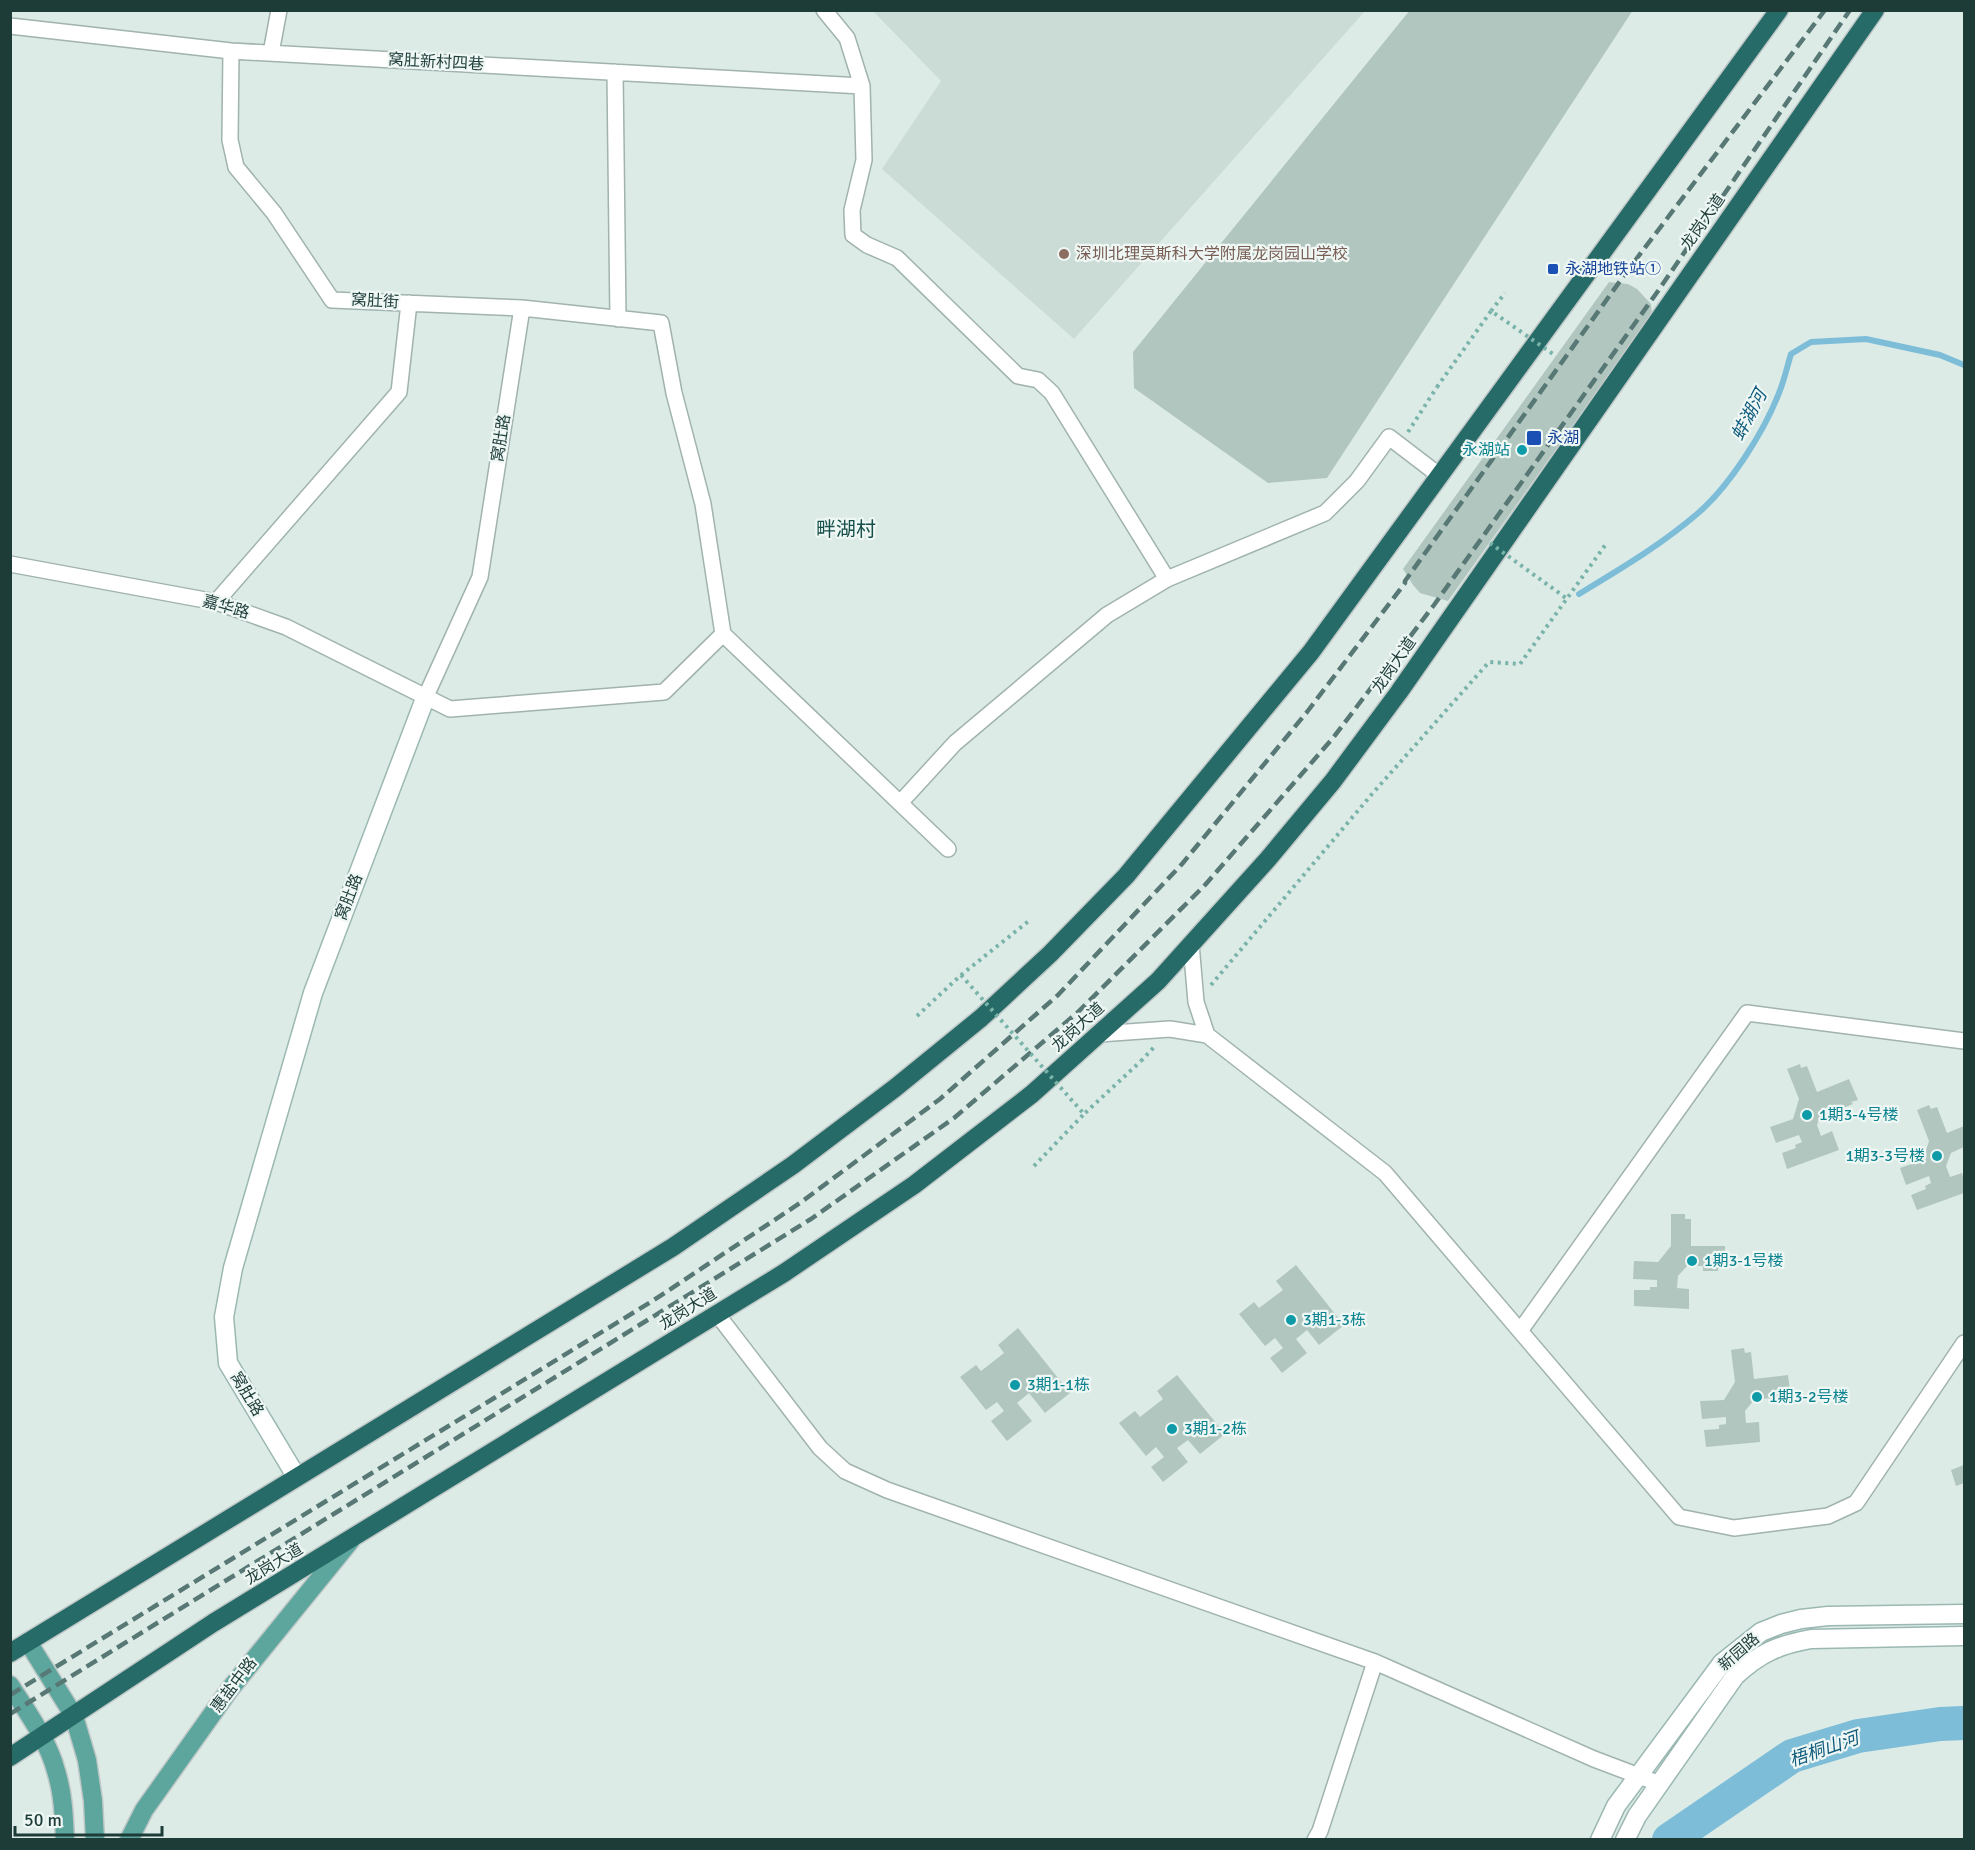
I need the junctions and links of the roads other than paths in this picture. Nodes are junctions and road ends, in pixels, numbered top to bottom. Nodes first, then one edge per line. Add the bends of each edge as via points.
1 (279, 10) edge
2 (824, 10) edge
3 (1779, 10) edge
4 (1875, 10) edge
5 (10, 26) edge
6 (231, 51) junction
7 (271, 53) junction
8 (615, 72) junction
9 (862, 86) junction
10 (410, 303) junction
11 (522, 308) junction
12 (618, 319) junction
13 (1440, 476) junction
14 (10, 564) edge
15 (1167, 579) junction
16 (216, 602) junction
17 (723, 634) junction
18 (426, 696) junction
19 (900, 802) junction
20 (948, 849) dead end
21 (1191, 944) junction
22 (1099, 1034) junction
23 (1207, 1035) junction
24 (1965, 1041) edge
25 (717, 1314) junction
26 (1520, 1331) junction
27 (1965, 1344) edge
28 (296, 1476) junction
29 (351, 1540) junction
30 (1965, 1614) edge
31 (1965, 1636) edge
32 (28, 1642) junction
33 (10, 1653) edge
34 (1375, 1662) junction
35 (10, 1685) edge
36 (74, 1716) junction
37 (42, 1736) junction
38 (10, 1757) edge
39 (1638, 1776) junction
40 (1660, 1784) junction
41 (1626, 1837) edge
42 (65, 1839) edge
43 (95, 1839) edge
44 (129, 1839) edge
45 (1315, 1839) edge
46 (1600, 1839) edge

1 - 7 street
2 - 9 street via 847,38
3 - 13 highway
4 - 21 highway, 龙岗大道 via 1400,692 1333,781
5 - 6 street, 窝肚新村四巷
6 - 7 street, 窝肚新村四巷
6 - 10 street, 窝肚街 via 230,140 236,167 274,213 332,300
7 - 8 street, 窝肚新村四巷
8 - 9 street, 窝肚新村四巷
8 - 12 street
9 - 15 street via 864,160 852,210 853,235 897,258 1018,376 1038,380 1052,393
10 - 11 street, 窝肚街
10 - 16 street via 399,392
11 - 12 street, 窝肚街
11 - 18 street, 窝肚路 via 480,578
12 - 17 street, 窝肚街 via 661,323 674,393 703,504
13 - 15 street via 1389,437 1357,481 1325,513
13 - 28 highway via 1311,652 1126,876 981,1018 793,1165 673,1247
14 - 16 street, 嘉华路
15 - 19 street via 1107,615 955,742
16 - 18 street, 嘉华路 via 286,627
17 - 18 street, 嘉华路 via 664,692 450,709
17 - 19 street
18 - 28 street, 窝肚路 via 313,993 233,1268 224,1317 228,1363
19 - 20 street
21 - 22 highway, 龙岗大道 via 1158,981
21 - 23 street via 1196,1002
22 - 23 street via 1170,1029
22 - 25 highway, 龙岗大道 via 1032,1094 914,1185
23 - 26 street via 1385,1173
24 - 26 street via 1747,1013
25 - 29 highway, 龙岗大道
25 - 34 street via 820,1448 845,1471 887,1490
26 - 27 street via 1679,1517 1734,1528 1828,1516 1856,1503
28 - 32 highway
29 - 36 highway, 龙岗大道 via 213,1623
29 - 44 main road, 惠盐中路 via 230,1689 144,1810
30 - 39 street, 新园路 via 1828,1616 1801,1619 1761,1632 1722,1663
31 - 40 street, 新园路 via 1811,1639 1768,1650 1734,1676
32 - 33 highway
32 - 36 main road
34 - 39 street
34 - 45 street
35 - 37 main road
36 - 37 highway, 龙岗大道
36 - 43 main road via 87,1760
37 - 38 highway, 龙岗大道
37 - 42 main road via 56,1769 64,1805
39 - 40 street
39 - 46 street, 新园路 via 1616,1806
40 - 41 street, 新园路

